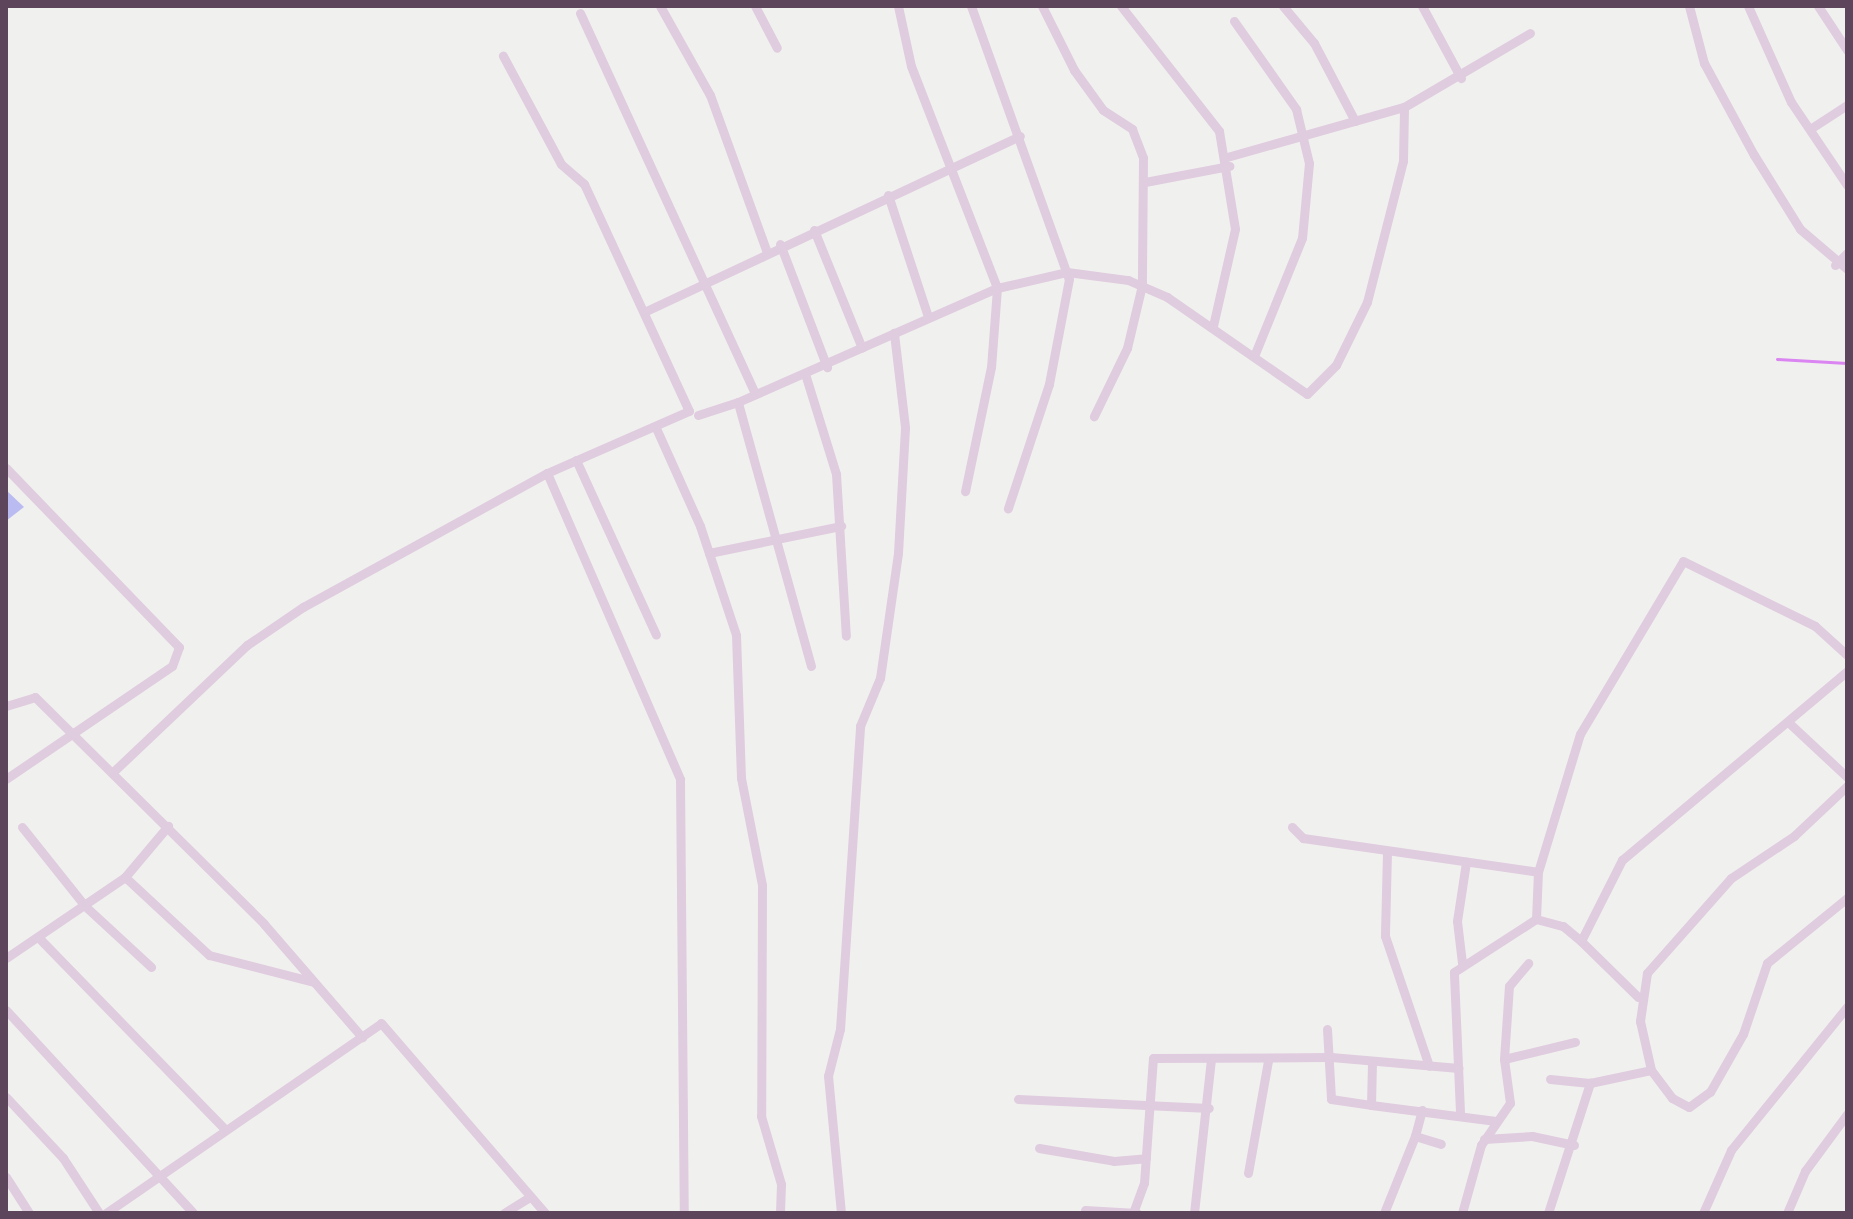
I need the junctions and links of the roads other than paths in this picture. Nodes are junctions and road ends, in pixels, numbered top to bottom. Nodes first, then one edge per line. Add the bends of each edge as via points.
1 (660, 6) edge
2 (755, 6) edge
3 (898, 6) edge
4 (971, 6) edge
5 (1042, 6) edge
6 (1121, 6) edge
7 (1283, 6) edge
8 (1422, 6) edge
9 (1689, 6) edge
10 (1748, 6) edge
11 (1818, 6) edge
12 (580, 13) dead end
13 (1234, 21) dead end
14 (1530, 33) dead end
15 (777, 48) dead end
16 (1847, 50) edge
17 (503, 56) dead end
18 (1461, 78) junction
19 (1847, 105) edge
20 (1404, 107) junction
21 (1355, 121) junction
22 (1810, 129) junction
23 (1304, 134) junction
24 (1020, 136) junction
25 (1228, 162) junction
26 (953, 165) junction
27 (1145, 182) junction
28 (1847, 185) edge
29 (888, 195) junction
30 (814, 230) junction
31 (780, 244) junction
32 (766, 250) junction
33 (1847, 253) edge
34 (1835, 265) junction
35 (1847, 269) edge
36 (1067, 272) junction
37 (707, 282) junction
38 (1142, 285) junction
39 (997, 288) junction
40 (644, 312) junction
41 (928, 317) junction
42 (1213, 326) junction
43 (894, 333) junction
44 (862, 348) junction
45 (1255, 354) junction
46 (827, 367) junction
47 (806, 377) junction
48 (755, 394) junction
49 (738, 402) junction
50 (698, 415) dead end
51 (1094, 416) dead end
52 (656, 428) junction
53 (576, 460) junction
54 (6, 468) edge
55 (547, 473) junction
56 (965, 491) dead end
57 (1008, 508) dead end
58 (841, 526) junction
59 (778, 536) junction
60 (709, 553) junction
61 (656, 635) dead end
62 (846, 636) dead end
63 (1847, 655) edge
64 (811, 666) dead end
65 (1847, 671) edge
66 (6, 706) edge
67 (1788, 722) junction
68 (73, 734) junction
69 (113, 772) junction
70 (1847, 777) edge
71 (6, 779) edge
72 (1847, 786) edge
73 (168, 826) junction
74 (22, 827) dead end
75 (1292, 827) dead end
76 (1387, 852) junction
77 (1466, 862) junction
78 (1538, 872) junction
79 (125, 877) junction
80 (1847, 898) edge
81 (85, 906) junction
82 (1536, 919) junction
83 (38, 937) junction
84 (1581, 941) junction
85 (6, 958) edge
86 (1462, 963) junction
87 (1528, 963) dead end
88 (151, 967) dead end
89 (322, 988) junction
90 (1638, 997) junction
91 (1847, 1007) edge
92 (6, 1010) edge
93 (1327, 1029) dead end
94 (362, 1037) junction
95 (1575, 1042) dead end
96 (1331, 1057) junction
97 (1504, 1059) junction
98 (1211, 1060) junction
99 (1268, 1061) junction
100 (1372, 1062) junction
101 (1429, 1066) junction
102 (1459, 1068) junction
103 (1651, 1070) junction
104 (1550, 1079) dead end
105 (1590, 1083) junction
106 (6, 1097) edge
107 (1018, 1099) dead end
108 (1147, 1105) junction
109 (1371, 1105) junction
110 (1209, 1108) junction
111 (1422, 1110) junction
112 (1460, 1112) junction
113 (1847, 1114) edge
114 (1496, 1121) junction
115 (225, 1129) junction
116 (1415, 1136) junction
117 (1484, 1139) junction
118 (1441, 1144) dead end
119 (1574, 1145) junction
120 (1039, 1148) dead end
121 (1146, 1158) junction
122 (161, 1171) junction
123 (1248, 1173) dead end
124 (6, 1177) edge
125 (530, 1197) junction
126 (1085, 1210) dead end
127 (29, 1213) edge
128 (99, 1213) edge
129 (106, 1213) edge
130 (193, 1213) edge
131 (504, 1213) edge
132 (545, 1213) edge
133 (684, 1213) edge
134 (780, 1213) edge
135 (841, 1213) edge
136 (1134, 1213) edge
137 (1194, 1213) edge
138 (1384, 1213) edge
139 (1462, 1213) edge
140 (1548, 1213) edge
141 (1703, 1213) edge
142 (1787, 1213) edge

1 - 32 street via 710,95
2 - 15 street
3 - 26 street via 911,66
4 - 24 street
5 - 27 street via 1103,110 1136,135
6 - 25 street via 1206,106
7 - 21 street via 1314,43
8 - 18 street
9 - 34 street via 1704,63 1754,155 1800,229
10 - 22 street
11 - 16 street
12 - 37 street
13 - 23 street via 1283,87
14 - 18 street
17 - 40 street via 561,164 584,184
18 - 20 street
19 - 22 street
20 - 21 street
20 - 45 street via 1403,161 1386,237 1347,347 1303,396
21 - 23 street
22 - 28 street
23 - 25 street
23 - 45 street via 1306,220
24 - 26 street
24 - 36 street
25 - 27 street
25 - 42 street via 1235,229
26 - 29 street
26 - 39 street
27 - 38 street
29 - 30 street
29 - 41 street
30 - 31 street
30 - 44 street
31 - 32 street
31 - 46 street
32 - 37 street
33 - 34 street
34 - 35 street
36 - 38 street
36 - 39 street
36 - 57 street via 1049,384
37 - 40 street
37 - 48 street
38 - 42 street
38 - 51 street via 1127,348
39 - 41 street
39 - 56 street via 991,367
40 - 52 street via 690,405
41 - 43 street
42 - 45 street
43 - 44 street
43 - 135 street via 905,427 898,553 880,678 860,726 840,1029 828,1076
44 - 46 street
46 - 47 street
47 - 48 street
47 - 58 street via 836,474
48 - 49 street
49 - 50 street
49 - 59 street
52 - 53 street
52 - 60 street
53 - 55 street
53 - 61 street
54 - 68 street via 179,647 172,666
55 - 69 street via 352,576 247,645
55 - 133 street via 680,779
58 - 59 street
58 - 62 street
59 - 60 street
59 - 64 street
60 - 134 street via 737,645 733,701 741,778 762,885 761,1116 781,1184
63 - 78 street via 1815,626 1683,561 1580,734
65 - 67 street
66 - 68 street via 32,695
67 - 70 street
67 - 84 street via 1641,839
68 - 69 street
68 - 71 street
69 - 73 street
72 - 90 street via 1719,889 1647,973
73 - 79 street
73 - 89 street
74 - 81 street
75 - 76 street via 1303,838
76 - 77 street
76 - 101 street via 1385,936
77 - 78 street
77 - 86 street via 1457,921
78 - 82 street
79 - 81 street
79 - 89 street via 209,955
80 - 103 street via 1767,963 1743,1034 1710,1092 1682,1106
81 - 83 street
81 - 88 street
82 - 84 street via 1563,926
82 - 86 street
83 - 85 street
83 - 115 street
84 - 90 street
86 - 102 street via 1452,977
87 - 97 street via 1509,986
89 - 94 street
90 - 103 street
91 - 141 street via 1731,1150
92 - 122 street
93 - 96 street
94 - 115 street
94 - 125 street via 389,1026
95 - 97 street via 1522,1060
96 - 99 street
96 - 100 street
96 - 109 street via 1331,1099
97 - 114 street via 1513,1095
98 - 99 street
98 - 108 street via 1151,1059
98 - 110 street
99 - 123 street
100 - 101 street
100 - 109 street
101 - 102 street
102 - 112 street
103 - 105 street
104 - 105 street
105 - 119 street
106 - 128 street via 63,1158
107 - 108 street
108 - 110 street
108 - 121 street
109 - 111 street
110 - 137 street
111 - 112 street
111 - 116 street
112 - 114 street
113 - 142 street via 1811,1162
114 - 117 street
115 - 122 street
116 - 118 street
116 - 138 street
117 - 119 street via 1532,1136
117 - 139 street
119 - 140 street
120 - 121 street via 1102,1160
121 - 136 street
122 - 129 street
122 - 130 street
124 - 127 street
125 - 131 street
125 - 132 street
126 - 136 street

